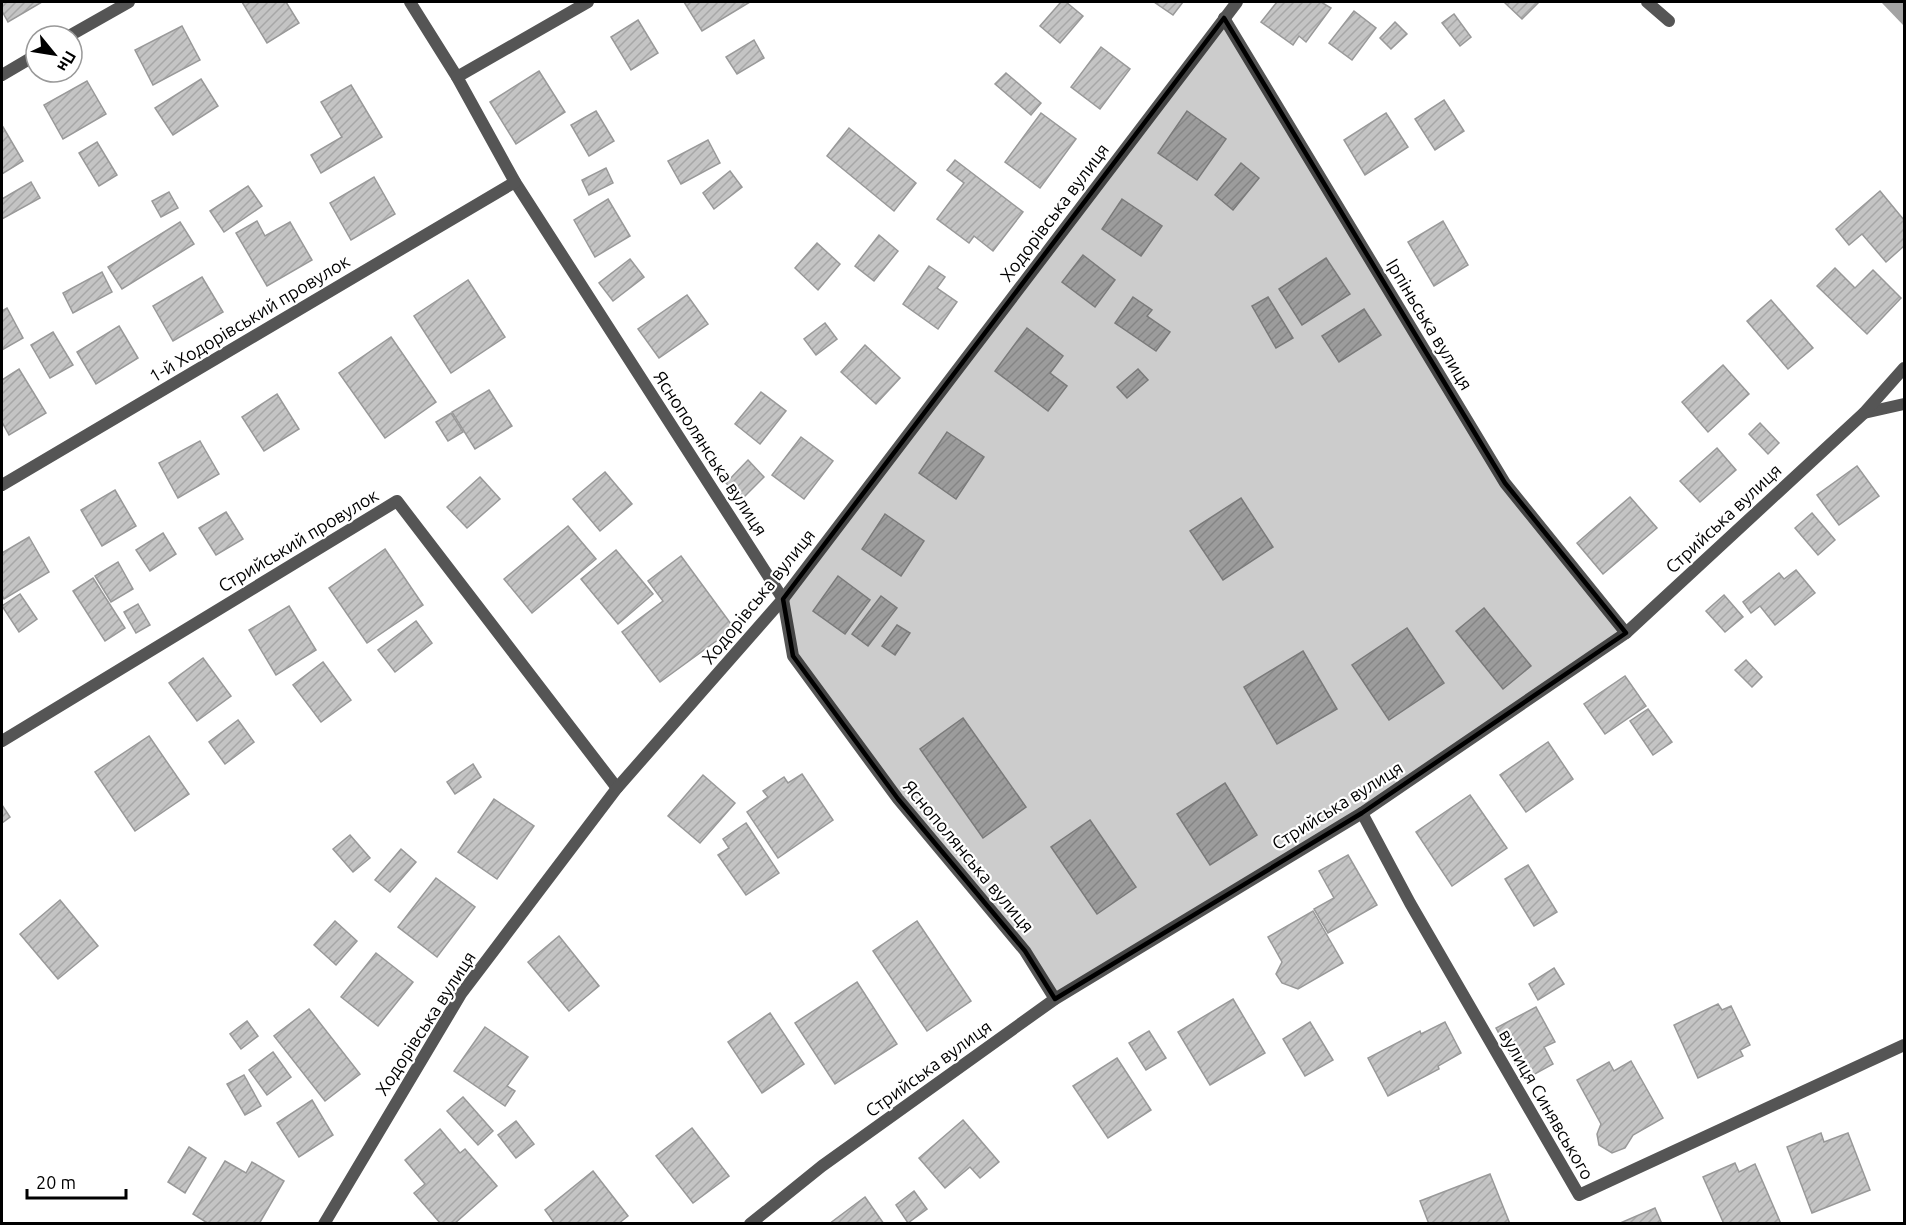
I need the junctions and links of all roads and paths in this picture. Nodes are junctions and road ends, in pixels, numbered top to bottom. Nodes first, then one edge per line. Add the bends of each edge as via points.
1 (129, 2) edge
2 (410, 2) edge
3 (588, 2) edge
4 (1237, 2) edge
5 (1647, 2) edge
6 (1224, 18) junction
7 (1669, 21) dead end
8 (84, 28) edge
9 (24, 62) edge
10 (2, 75) edge
11 (457, 77) junction
12 (515, 182) junction
13 (1905, 368) edge
14 (1905, 404) edge
15 (1864, 413) junction
16 (2, 485) edge
17 (783, 599) junction
18 (1626, 633) junction
19 (2, 741) edge
20 (617, 788) junction
21 (1362, 813) junction
22 (1055, 999) junction
23 (1905, 1045) edge
24 (324, 1224) edge
25 (750, 1224) edge

1 - 8 street
2 - 11 street, Яснополянська вулиця
3 - 11 street
4 - 6 street, Ходорівська вулиця
5 - 7 street
6 - 17 street, Ходорівська вулиця
6 - 18 street, Ірпіньська вулиця via 1505,483
9 - 10 street
11 - 12 street, Яснополянська вулиця
12 - 16 street, 1-й Ходорівський провулок
12 - 17 street, Яснополянська вулиця
13 - 15 street, Стрийська вулиця
14 - 15 street
15 - 18 street, Стрийська вулиця
17 - 20 street, Ходорівська вулиця
17 - 22 street, Яснополянська вулиця via 793,656 898,799 1024,951
18 - 21 street, Стрийська вулиця
19 - 20 street, Стрийський провулок via 397,501
20 - 24 street, Ходорівська вулиця via 460,994
21 - 22 street, Стрийська вулиця
21 - 23 street, вулиця Синявського via 1579,1195
22 - 25 street, Стрийська вулиця via 822,1166

